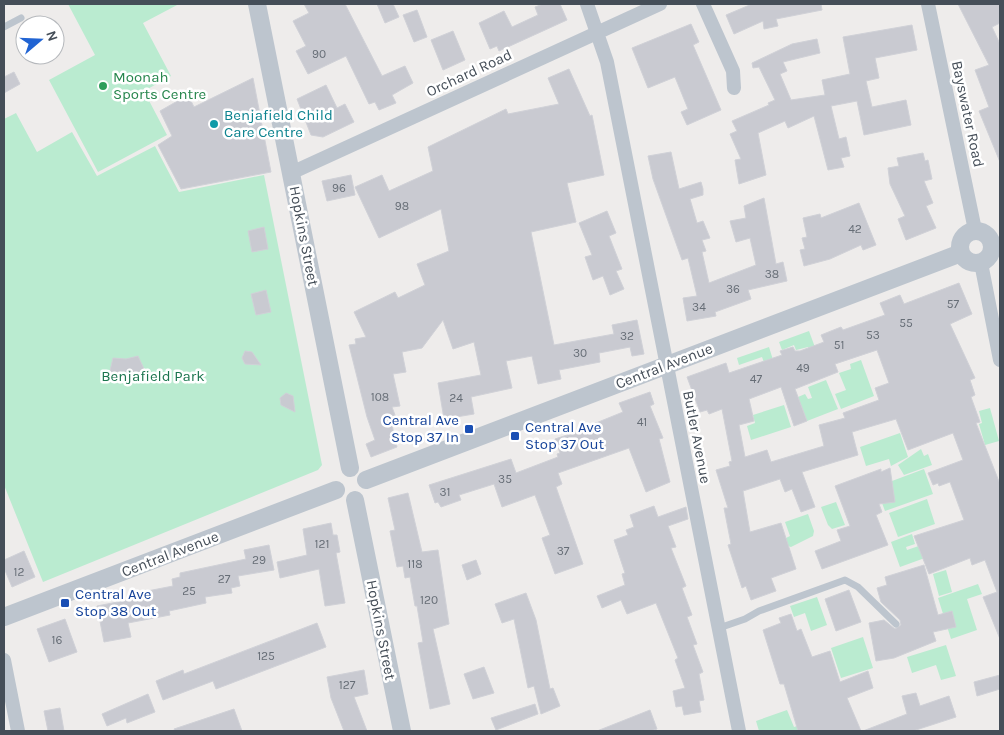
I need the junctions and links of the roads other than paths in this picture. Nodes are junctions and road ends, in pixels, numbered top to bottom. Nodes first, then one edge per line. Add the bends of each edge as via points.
1 (257, 4) edge
2 (587, 4) edge
3 (660, 4) edge
4 (703, 4) edge
5 (928, 4) edge
6 (598, 32) junction
7 (734, 88) dead end
8 (291, 172) junction
9 (975, 230) junction
10 (996, 240) edge
11 (961, 253) junction
12 (981, 263) junction
13 (1000, 360) edge
14 (667, 365) junction
15 (350, 468) junction
16 (366, 480) junction
17 (336, 490) junction
18 (355, 500) junction
19 (4, 617) edge
20 (896, 624) dead end
21 (719, 628) junction
22 (4, 660) edge
23 (18, 731) edge
24 (402, 731) edge
25 (739, 731) edge

1 - 8 street, Hopkins Street
2 - 6 street, Butler Avenue
3 - 6 street, Orchard Road
4 - 7 street via 733,71
5 - 9 street, Bayswater Road
6 - 8 street, Orchard Road
6 - 14 street, Butler Avenue via 607,62
8 - 15 street, Hopkins Street
9 - 10 street
9 - 11 street via 962,238
10 - 12 street via 990,257
11 - 12 street via 967,260
11 - 14 street, Central Avenue
12 - 13 street
14 - 16 street, Central Avenue
14 - 21 street, Butler Avenue
15 - 16 street via 360,471
15 - 17 street via 338,475
16 - 18 street via 365,492
17 - 18 street via 345,500
17 - 19 street, Central Avenue
18 - 24 street, Hopkins Street
20 - 21 lane via 858,587 845,580 759,610
21 - 25 street, Butler Avenue
22 - 23 street

